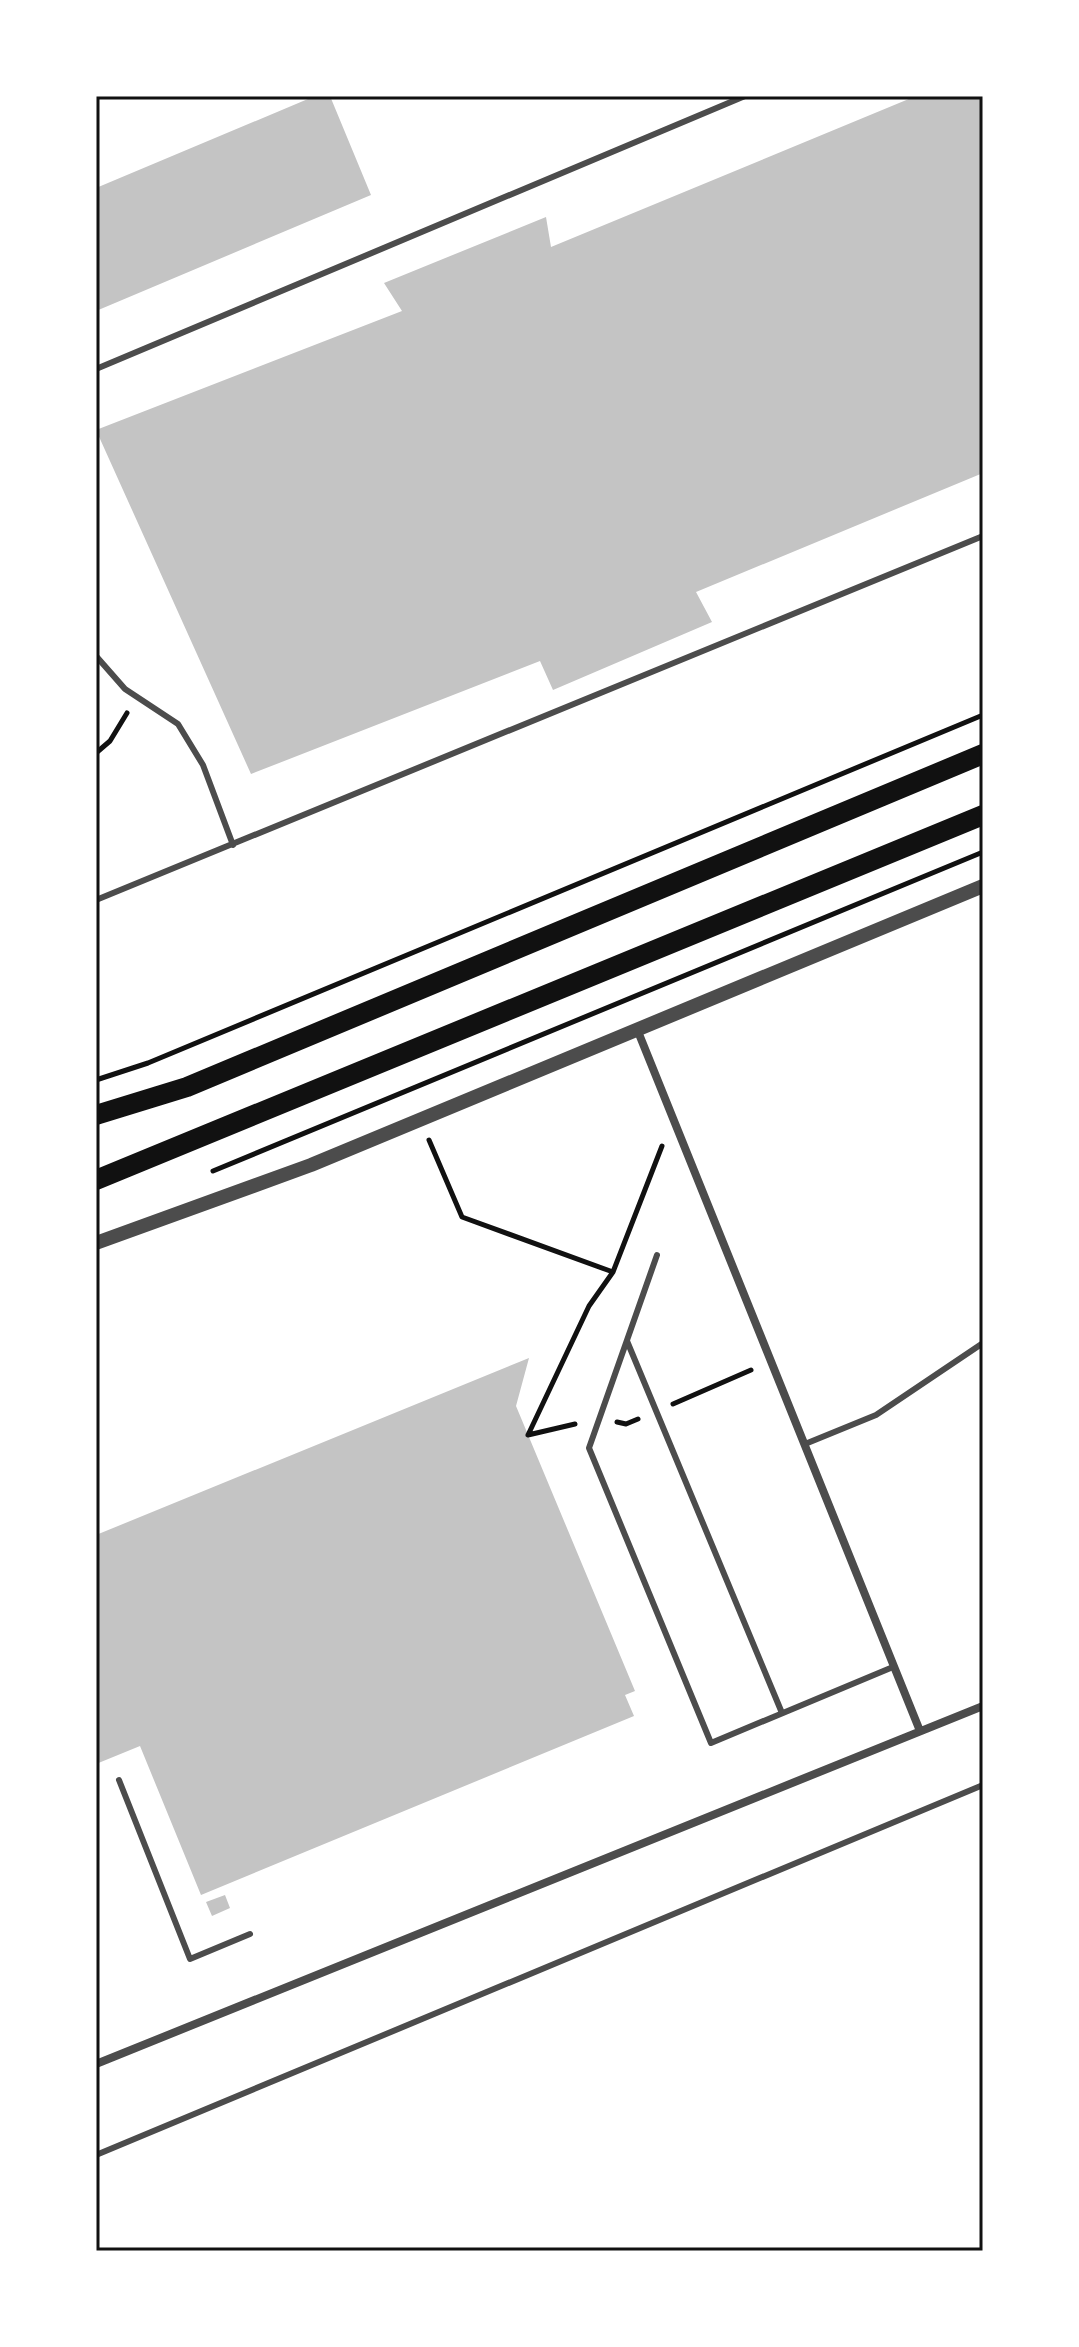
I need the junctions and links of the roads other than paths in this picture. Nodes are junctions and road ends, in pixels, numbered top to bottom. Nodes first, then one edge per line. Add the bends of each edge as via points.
1 (745, 96) edge
2 (96, 369) edge
3 (983, 536) edge
4 (96, 656) edge
5 (983, 754) edge
6 (983, 815) edge
7 (233, 845) junction
8 (983, 886) edge
9 (96, 900) edge
10 (637, 1029) junction
11 (96, 1115) edge
12 (96, 1180) edge
13 (96, 1243) edge
14 (657, 1255) dead end
15 (627, 1341) junction
16 (983, 1343) edge
17 (805, 1444) junction
18 (893, 1667) junction
19 (983, 1706) edge
20 (782, 1713) junction
21 (920, 1731) junction
22 (119, 1780) dead end
23 (983, 1785) edge
24 (250, 1934) dead end
25 (96, 2064) edge
26 (96, 2155) edge

1 - 2 lane
3 - 7 lane
4 - 7 lane via 125,689 178,724 203,765
5 - 11 main road via 187,1087
6 - 12 main road
7 - 9 lane
8 - 10 street
10 - 13 street via 311,1165
10 - 17 street
14 - 15 lane
15 - 20 lane
15 - 20 lane via 589,1448 711,1743
16 - 17 lane via 876,1415
17 - 18 street
18 - 20 lane
18 - 21 street
19 - 21 street
21 - 25 street
22 - 24 lane via 190,1959
23 - 26 lane

